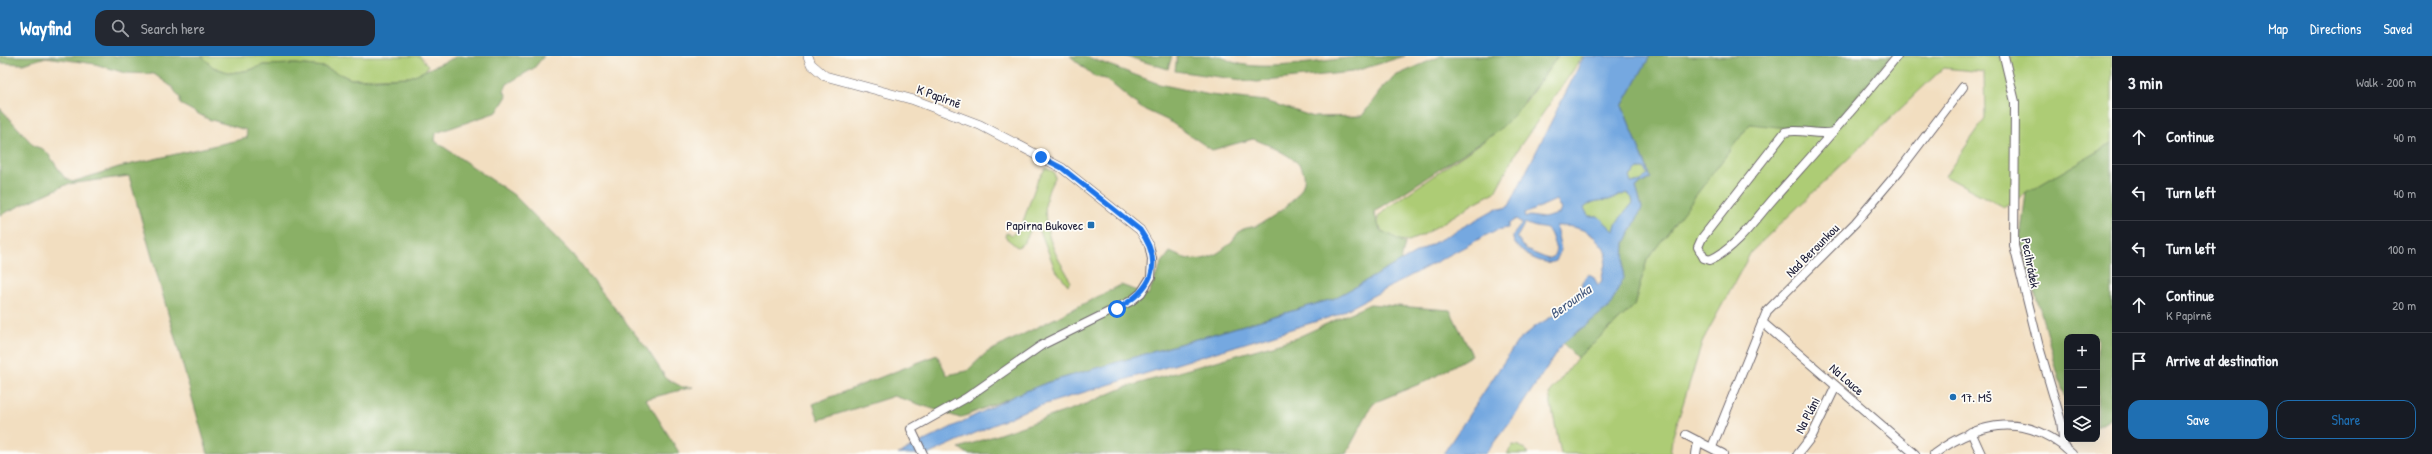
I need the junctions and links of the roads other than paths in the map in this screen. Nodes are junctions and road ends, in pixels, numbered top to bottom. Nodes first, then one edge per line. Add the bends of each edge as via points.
1 (808, 56) edge
2 (1897, 56) edge
3 (2004, 56) edge
4 (1963, 87) dead end
5 (1833, 132) junction
6 (1149, 245) joint
7 (1762, 322) junction
8 (1836, 386) junction
9 (1971, 432) junction
10 (1686, 435) dead end
11 (1698, 441) junction
12 (2064, 446) junction
13 (1712, 447) junction
14 (923, 454) edge
15 (1696, 454) edge
16 (1723, 454) edge
17 (1798, 454) edge
18 (1915, 454) edge
19 (1934, 454) edge
20 (1981, 454) edge
21 (2072, 454) edge

1 - 6 street, K Papírně via 811,64 825,76 914,100 965,120 1062,168 1140,230
2 - 5 street
3 - 12 street, Pecihrádek via 2016,102 2014,246 2039,347 2061,421
4 - 7 street, Nad Berounkou via 1899,171 1855,223 1767,311
5 - 5 street via 1732,245 1710,260 1704,258 1698,247 1702,238 1785,132
6 - 14 street via 1152,259 1151,277 1141,293 1117,309 1029,354 966,398 911,428
7 - 8 street, Na Louce
7 - 13 street, Nad Berounkou
8 - 17 street, Na Pláni via 1812,436
8 - 18 street, Na Louce
9 - 12 street via 1991,426 2018,426 2050,436
9 - 19 street via 1953,440
9 - 20 street
10 - 11 street
11 - 13 street
11 - 15 street
12 - 21 street
13 - 16 street

